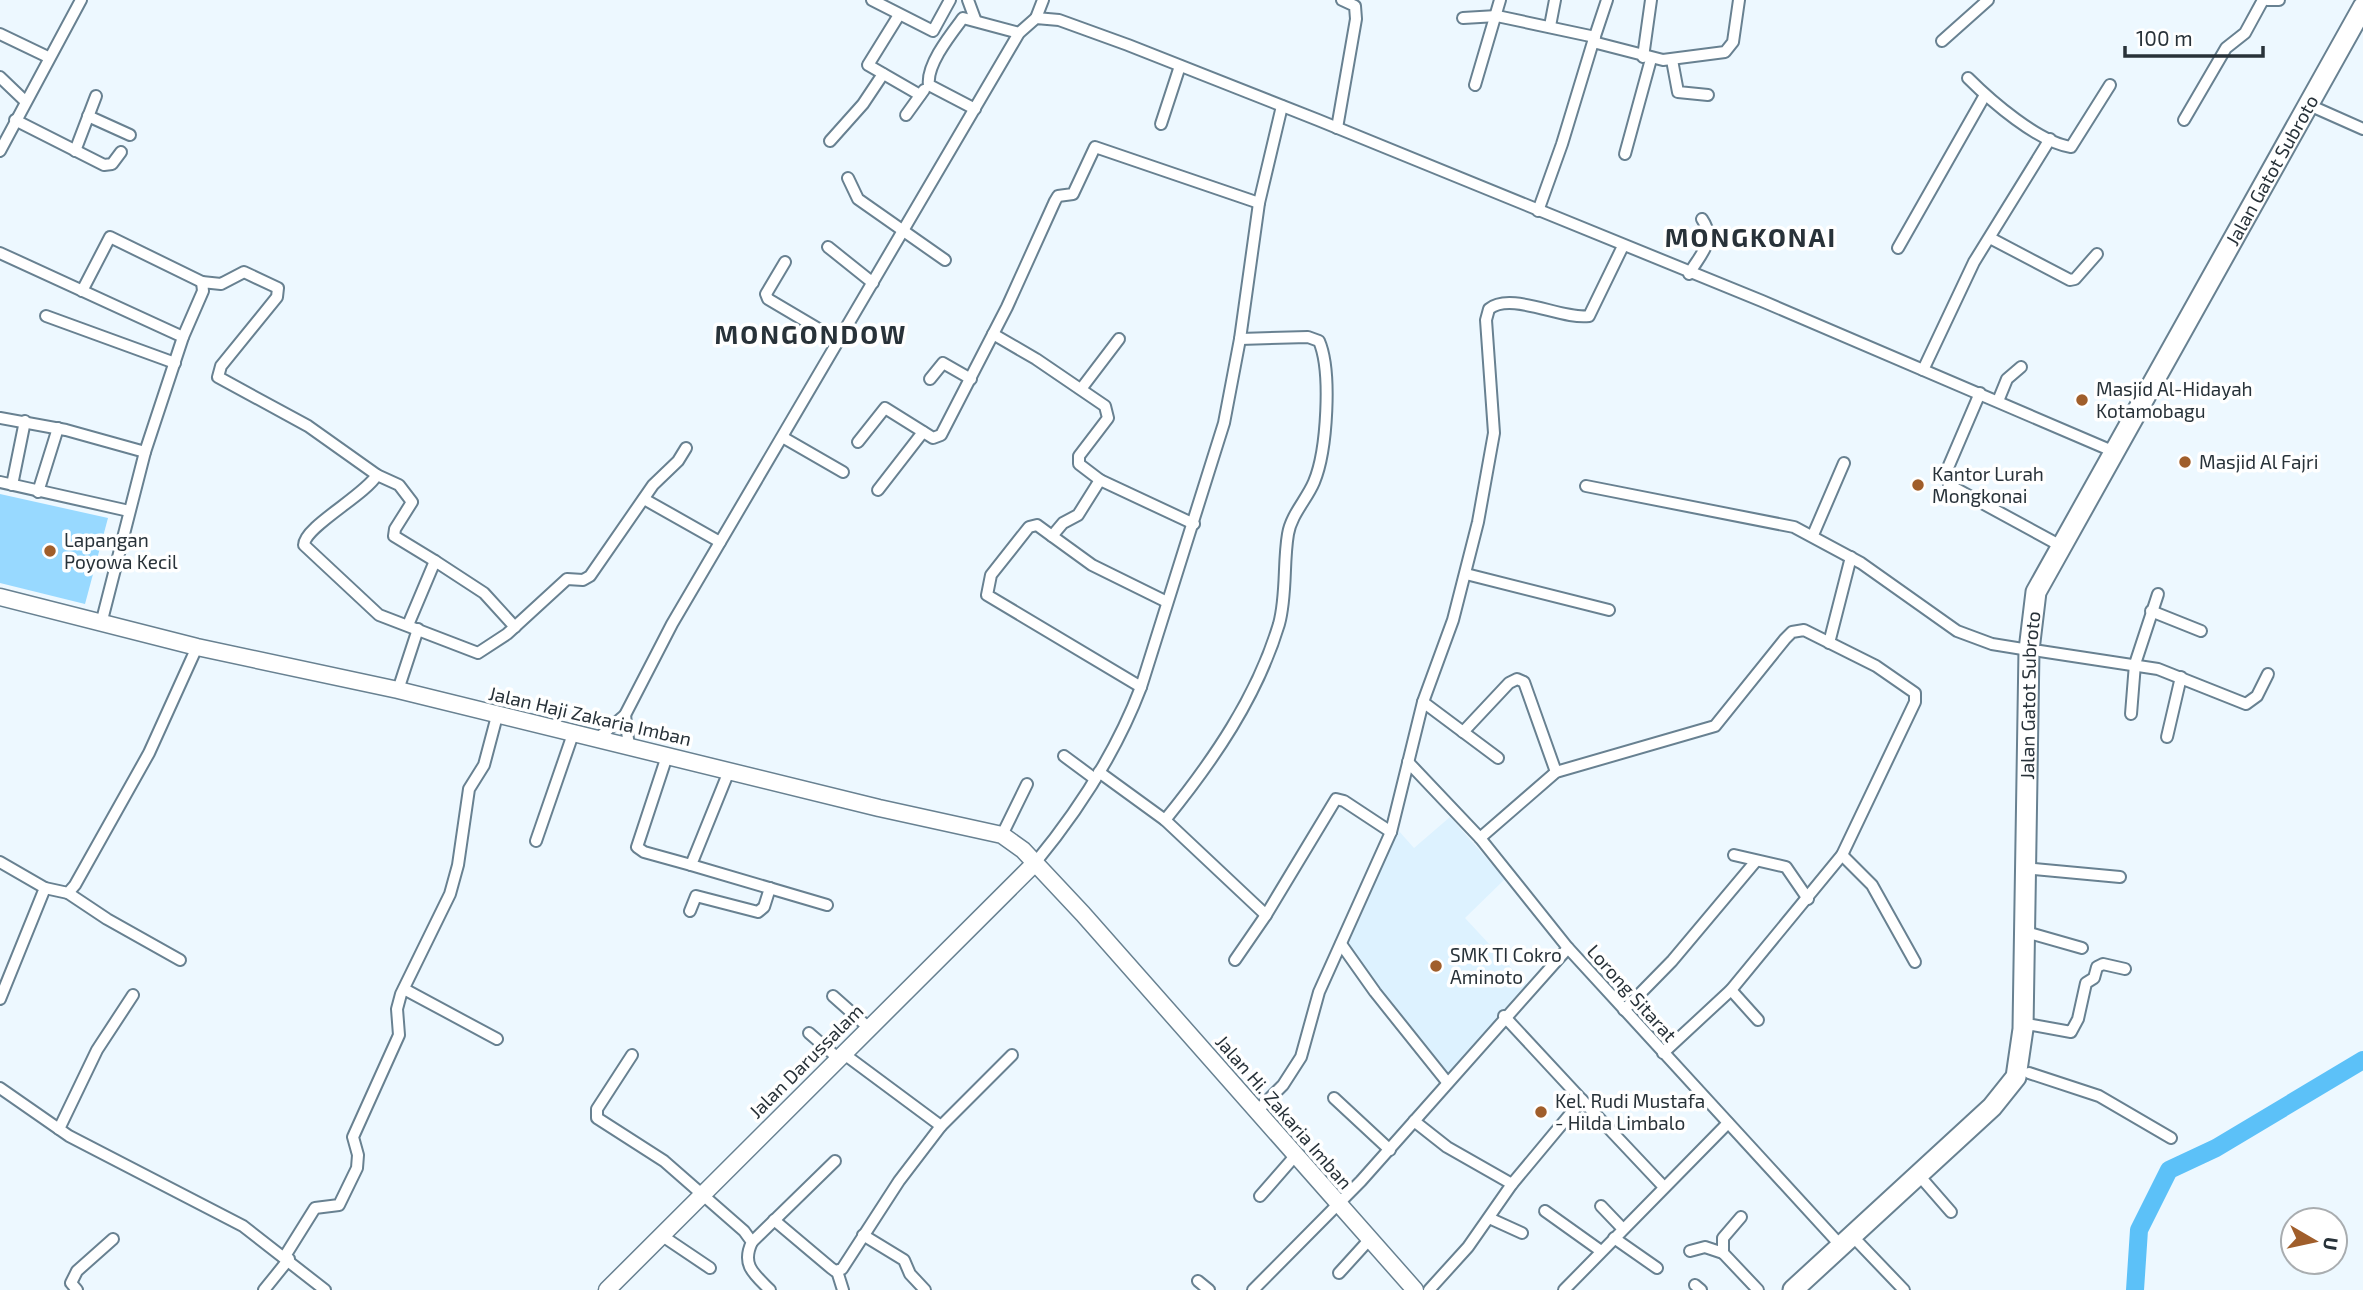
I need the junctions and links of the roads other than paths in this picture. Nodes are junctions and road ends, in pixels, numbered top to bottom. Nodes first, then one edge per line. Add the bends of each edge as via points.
1 (81, 0) edge
2 (872, 0) edge
3 (950, 0) edge
4 (968, 0) edge
5 (1043, 0) edge
6 (1342, 0) edge
7 (1500, 0) edge
8 (1555, 0) edge
9 (1607, 0) edge
10 (1651, 0) edge
11 (1739, 0) edge
12 (1987, 0) edge
13 (2265, 0) edge
14 (2279, 0) edge
15 (2363, 6) edge
16 (899, 15) junction
17 (1497, 16) junction
18 (1036, 18) junction
19 (1462, 18) dead end
20 (975, 19) junction
21 (1550, 26) junction
22 (2363, 27) edge
23 (1019, 33) junction
24 (0, 34) edge
25 (1594, 39) junction
26 (1942, 41) dead end
27 (48, 57) junction
28 (1647, 58) junction
29 (1672, 60) junction
30 (1180, 66) junction
31 (883, 74) junction
32 (0, 77) edge
33 (1968, 78) dead end
34 (929, 85) junction
35 (1475, 85) dead end
36 (2110, 85) dead end
37 (920, 95) junction
38 (1708, 95) dead end
39 (96, 96) dead end
40 (1985, 96) junction
41 (25, 101) junction
42 (1286, 108) junction
43 (2318, 108) junction
44 (975, 109) junction
45 (906, 115) dead end
46 (88, 116) junction
47 (2184, 120) dead end
48 (15, 121) junction
49 (1161, 124) dead end
50 (1337, 128) junction
51 (2363, 129) edge
52 (130, 135) dead end
53 (2050, 138) junction
54 (830, 141) dead end
55 (1, 146) edge
56 (75, 150) junction
57 (121, 152) dead end
58 (1625, 154) dead end
59 (848, 177) dead end
60 (1259, 203) junction
61 (1538, 211) junction
62 (1702, 219) dead end
63 (904, 231) junction
64 (1990, 238) junction
65 (1623, 246) junction
66 (828, 247) dead end
67 (1898, 248) dead end
68 (0, 253) edge
69 (2098, 254) dead end
70 (945, 260) dead end
71 (785, 262) dead end
72 (1689, 274) junction
73 (202, 282) junction
74 (873, 283) junction
75 (82, 291) junction
76 (46, 316) dead end
77 (993, 334) junction
78 (183, 337) junction
79 (1119, 339) dead end
80 (1240, 339) junction
81 (839, 341) junction
82 (175, 363) junction
83 (2021, 367) dead end
84 (1923, 370) junction
85 (930, 379) dead end
86 (971, 379) junction
87 (1081, 389) junction
88 (1980, 393) junction
89 (1998, 401) junction
90 (0, 418) edge
91 (25, 421) junction
92 (58, 428) junction
93 (923, 432) junction
94 (784, 438) junction
95 (858, 442) dead end
96 (686, 448) dead end
97 (145, 452) junction
98 (2119, 453) junction
99 (1844, 463) dead end
100 (843, 472) dead end
101 (377, 475) junction
102 (1100, 480) junction
103 (0, 482) edge
104 (12, 485) junction
105 (1586, 486) dead end
106 (878, 490) dead end
107 (38, 492) junction
108 (644, 499) junction
109 (129, 511) junction
110 (1194, 524) junction
111 (1813, 535) junction
112 (1052, 536) junction
113 (720, 542) junction
114 (2061, 546) junction
115 (1851, 557) junction
116 (435, 561) junction
117 (1466, 574) junction
118 (2158, 594) dead end
119 (0, 597) edge
120 (1167, 602) junction
121 (1609, 610) dead end
122 (2151, 611) junction
123 (102, 620) junction
124 (413, 627) junction
125 (515, 627) junction
126 (2202, 631) dead end
127 (1829, 643) junction
128 (197, 647) junction
129 (2035, 650) junction
130 (2135, 664) junction
131 (2267, 674) dead end
132 (2181, 677) junction
133 (1141, 687) junction
134 (398, 690) junction
135 (1423, 702) junction
136 (2131, 714) dead end
137 (625, 715) junction
138 (497, 716) junction
139 (1463, 732) junction
140 (573, 734) junction
141 (2167, 737) dead end
142 (597, 739) junction
143 (629, 747) junction
144 (667, 756) junction
145 (1064, 756) dead end
146 (1498, 758) dead end
147 (1408, 762) junction
148 (729, 771) junction
149 (1556, 772) junction
150 (1097, 775) junction
151 (1027, 784) dead end
152 (2031, 802) junction
153 (1165, 820) junction
154 (1391, 832) junction
155 (1002, 835) junction
156 (1480, 838) junction
157 (536, 841) dead end
158 (1734, 855) dead end
159 (1842, 855) junction
160 (1756, 861) junction
161 (0, 862) edge
162 (1035, 863) junction
163 (691, 865) junction
164 (2034, 869) junction
165 (2120, 877) dead end
166 (45, 888) junction
167 (770, 888) junction
168 (68, 892) junction
169 (1814, 892) junction
170 (828, 905) dead end
171 (690, 911) dead end
172 (1266, 915) junction
173 (2033, 934) junction
174 (1341, 944) junction
175 (1568, 948) junction
176 (2082, 948) dead end
177 (180, 960) dead end
178 (1122, 960) joint
179 (1235, 960) dead end
180 (1915, 962) dead end
181 (2125, 968) dead end
182 (404, 989) junction
183 (1731, 990) junction
184 (133, 995) dead end
185 (833, 996) dead end
186 (0, 999) edge
187 (1624, 1010) junction
188 (1504, 1016) junction
189 (1758, 1020) dead end
190 (2032, 1025) junction
191 (869, 1028) junction
192 (809, 1033) dead end
193 (497, 1039) dead end
194 (1663, 1053) junction
195 (632, 1055) dead end
196 (1012, 1055) dead end
197 (842, 1056) junction
198 (2035, 1074) junction
199 (1447, 1082) junction
200 (0, 1088) edge
201 (1334, 1098) dead end
202 (1582, 1100) junction
203 (1257, 1111) junction
204 (1992, 1113) junction
205 (1414, 1121) junction
206 (1728, 1123) junction
207 (941, 1126) junction
208 (59, 1129) junction
209 (2171, 1138) dead end
210 (1390, 1150) junction
211 (1295, 1156) junction
212 (835, 1161) dead end
213 (1924, 1181) junction
214 (1512, 1184) junction
215 (1664, 1188) junction
216 (703, 1194) junction
217 (1259, 1196) dead end
218 (1337, 1204) junction
219 (1601, 1206) dead end
220 (1545, 1211) dead end
221 (1951, 1212) dead end
222 (1741, 1217) dead end
223 (1489, 1218) junction
224 (774, 1220) junction
225 (1522, 1233) dead end
226 (1619, 1234) junction
227 (662, 1235) junction
228 (863, 1235) junction
229 (113, 1239) dead end
230 (1370, 1240) junction
231 (752, 1242) junction
232 (1849, 1247) junction
233 (1601, 1251) junction
234 (1690, 1251) dead end
235 (1723, 1253) junction
236 (287, 1257) junction
237 (710, 1268) dead end
238 (1657, 1268) dead end
239 (837, 1271) junction
240 (1339, 1273) dead end
241 (1198, 1280) dead end
242 (77, 1290) edge
243 (264, 1290) edge
244 (325, 1290) edge
245 (607, 1290) edge
246 (770, 1290) edge
247 (843, 1290) edge
248 (925, 1290) edge
249 (1209, 1290) edge
250 (1254, 1290) edge
251 (1415, 1290) edge
252 (1429, 1290) edge
253 (1564, 1290) edge
254 (1758, 1290) edge
255 (1793, 1290) edge
256 (1807, 1290) edge
257 (1904, 1290) edge

1 - 27 street
2 - 16 street
3 - 16 street via 936,31
4 - 20 street
5 - 18 street
6 - 50 street via 1355,6 1356,19
7 - 17 street
8 - 21 street
9 - 25 street
10 - 28 street
11 - 29 street via 1729,50
12 - 26 street
13 - 14 street
13 - 47 street via 2245,33 2227,48
15 - 98 highway, Jalan Gatot Subroto
16 - 31 street via 869,61 870,67
17 - 19 street
17 - 21 street
17 - 35 street
18 - 23 street
18 - 30 street via 1059,20
20 - 23 street
20 - 34 street via 963,18 938,57
21 - 25 street
22 - 43 highway, Jalan Gatot Subroto
23 - 44 street
24 - 27 street
25 - 28 street
25 - 61 street
27 - 41 street
28 - 29 street
28 - 58 street
29 - 38 street via 1678,92
30 - 42 street
30 - 49 street
31 - 37 street
31 - 54 street
32 - 41 street
33 - 40 street
34 - 37 street
34 - 44 street
36 - 53 street via 2071,147
37 - 45 street
39 - 46 street
40 - 53 street
40 - 67 street
41 - 48 street
42 - 50 street
42 - 60 street
43 - 51 street
43 - 98 highway, Jalan Gatot Subroto
44 - 63 street
46 - 52 street
46 - 56 street
48 - 55 street
48 - 56 street
50 - 61 street
53 - 64 street
56 - 57 street via 109,166
59 - 63 street via 858,199
60 - 77 street via 1095,147 1073,194 1055,201
60 - 80 street
61 - 65 street
62 - 72 street via 1710,237
63 - 70 street
63 - 74 street
64 - 69 street via 2070,280
64 - 84 street
65 - 72 street
65 - 117 street via 1590,317 1517,304 1502,303 1489,310 1493,433
66 - 74 street
68 - 75 street
71 - 81 street via 766,294 768,299
72 - 84 street
73 - 75 street via 110,237
73 - 78 street via 203,291
73 - 101 street via 220,284 244,272 279,291 221,366 220,380 308,426
74 - 81 street
75 - 78 street
76 - 82 street
77 - 86 street
77 - 87 street
78 - 82 street
79 - 87 street
80 - 110 street via 1224,423
80 - 153 street via 1308,337 1319,341 1325,405 1320,463 1288,534 1280,622 1260,673 1218,750
81 - 94 street
82 - 97 street
83 - 89 street via 2007,379
84 - 88 street
85 - 86 street via 943,363
86 - 93 street via 940,435 933,438
87 - 102 street via 1108,411 1104,425 1079,456 1079,464
88 - 89 street
88 - 114 street via 1947,470 1949,485
89 - 98 street
90 - 91 street
91 - 92 street
91 - 104 street
92 - 97 street
92 - 107 street
93 - 95 street via 885,408
93 - 106 street
94 - 100 street
94 - 113 street
96 - 108 street
97 - 109 street
98 - 114 highway, Jalan Gatot Subroto
98 - 129 highway, Jalan Gatot Subroto via 2046,597
99 - 111 street
101 - 116 street via 399,485 412,499 394,529 396,538
101 - 124 street via 364,493 317,526 303,543 379,615
102 - 110 street
102 - 112 street via 1078,515
103 - 104 street
104 - 107 street
105 - 111 street via 1777,522
107 - 109 street
108 - 113 street
108 - 125 street via 590,576 567,579
109 - 123 street
110 - 120 street
111 - 115 street
112 - 120 street via 1092,565
112 - 133 street via 1037,525 1029,527 990,575 987,595
113 - 137 street
114 - 129 highway, Jalan Gatot Subroto via 2036,592
115 - 127 street
115 - 129 street via 1956,631
116 - 124 street
116 - 125 street via 484,593
117 - 121 street
117 - 135 street via 1446,645
118 - 122 street
119 - 123 main road, Jalan Haji Zakaria Imban
120 - 133 street
122 - 126 street
122 - 130 street
123 - 128 main road, Jalan Haji Zakaria Imban
124 - 125 street via 478,653
124 - 134 street
127 - 149 street via 1796,630 1711,728
127 - 159 street via 1876,666 1916,697
128 - 134 main road, Jalan Haji Zakaria Imban
128 - 168 street via 149,753
129 - 130 street
129 - 152 highway, Jalan Gatot Subroto
130 - 132 street
130 - 136 street
131 - 132 street via 2257,696 2246,704
132 - 141 street
133 - 150 street
134 - 138 main road, Jalan Haji Zakaria Imban
135 - 139 street
135 - 147 street
137 - 142 street
137 - 143 street
138 - 140 main road, Jalan Haji Zakaria Imban
138 - 182 street via 484,765 469,789 450,894
139 - 146 street
139 - 149 street via 1509,682 1524,682
140 - 142 main road, Jalan Haji Zakaria Imban
140 - 157 street
142 - 143 main road, Jalan Haji Zakaria Imban
143 - 144 main road, Jalan Haji Zakaria Imban
144 - 148 main road, Jalan Haji Zakaria Imban
144 - 163 street via 637,847
145 - 150 street
147 - 154 street
147 - 156 street
148 - 155 main road, Jalan Haji Zakaria Imban
148 - 163 street
149 - 156 street
150 - 153 street
150 - 162 street
151 - 155 street
152 - 164 highway, Jalan Gatot Subroto
152 - 204 highway, Jalan Gatot Subroto via 2020,1064
153 - 172 street
154 - 172 street via 1336,799
154 - 174 street
155 - 162 main road, Jalan Haji Zakaria Imban
156 - 175 street
158 - 160 street
159 - 169 street
159 - 180 street via 1872,886
160 - 169 street via 1786,867
160 - 187 street
161 - 166 street
162 - 178 main road, Jalan Haji Zakaria Imban
162 - 191 main road, Jalan Darussalam
163 - 167 street
164 - 165 street
164 - 173 highway, Jalan Gatot Subroto
166 - 168 street
166 - 186 street
167 - 170 street
167 - 171 street via 765,907 758,912 696,896
168 - 177 street
169 - 183 street
172 - 179 street
173 - 176 street
173 - 190 highway, Jalan Gatot Subroto
174 - 199 street
174 - 203 street via 1319,992 1295,1069
175 - 187 street, Lorong Sitarat
175 - 188 street, Lorong Sitarat
178 - 203 main road, Jalan Hi. Zakaria Imban
181 - 190 street via 2097,967 2085,986 2071,1032
182 - 193 street
182 - 236 street via 397,1009 396,1045 353,1137 358,1160 351,1185 339,1205 315,1208
183 - 189 street
183 - 194 street
184 - 208 street via 97,1050
185 - 191 street
187 - 194 street, Lorong Sitarat
188 - 199 street, Lorong Sitarat
188 - 202 street
190 - 198 highway, Jalan Gatot Subroto
191 - 197 main road, Jalan Darussalam
192 - 197 street
194 - 206 street, Lorong Sitarat
195 - 216 street via 597,1110 597,1118 664,1161
196 - 207 street
197 - 207 street
197 - 216 main road, Jalan Darussalam
198 - 204 highway, Jalan Gatot Subroto
198 - 209 street via 2099,1096
199 - 205 street, Lorong Sitarat
200 - 208 street
201 - 210 street
202 - 214 street
202 - 215 street
203 - 211 main road, Jalan Hi. Zakaria Imban
204 - 213 highway, Jalan Gatot Subroto
204 - 232 highway, Jalan Gatot Subroto
205 - 210 street, Lorong Sitarat
205 - 214 street via 1447,1147
206 - 215 street
206 - 232 street, Lorong Sitarat
207 - 228 street
208 - 236 street via 243,1226
210 - 218 street, Lorong Sitarat
211 - 217 street
211 - 218 main road, Jalan Hi. Zakaria Imban
212 - 224 street
213 - 221 street
213 - 232 highway, Jalan Gatot Subroto
214 - 223 street
215 - 226 street
216 - 227 main road, Jalan Darussalam
216 - 231 street
218 - 230 main road, Jalan Hi. Zakaria Imban
218 - 250 street, Lorong Sitarat
219 - 226 street
220 - 233 street
222 - 235 street via 1723,1238
223 - 225 street
223 - 252 street
224 - 231 street
224 - 239 street
226 - 233 street
226 - 238 street
227 - 237 street
227 - 245 main road, Jalan Darussalam
228 - 239 street
228 - 248 street via 904,1260
229 - 242 street via 77,1271 71,1283
230 - 240 street
230 - 251 main road, Jalan Hi. Zakaria Imban
231 - 246 street via 746,1259
232 - 255 highway, Jalan Gatot Subroto
232 - 256 highway, Jalan Gatot Subroto
232 - 257 street, Lorong Sitarat
233 - 253 street
234 - 235 street via 1705,1247
235 - 254 street
236 - 243 street
236 - 244 street
239 - 247 street
241 - 249 street

